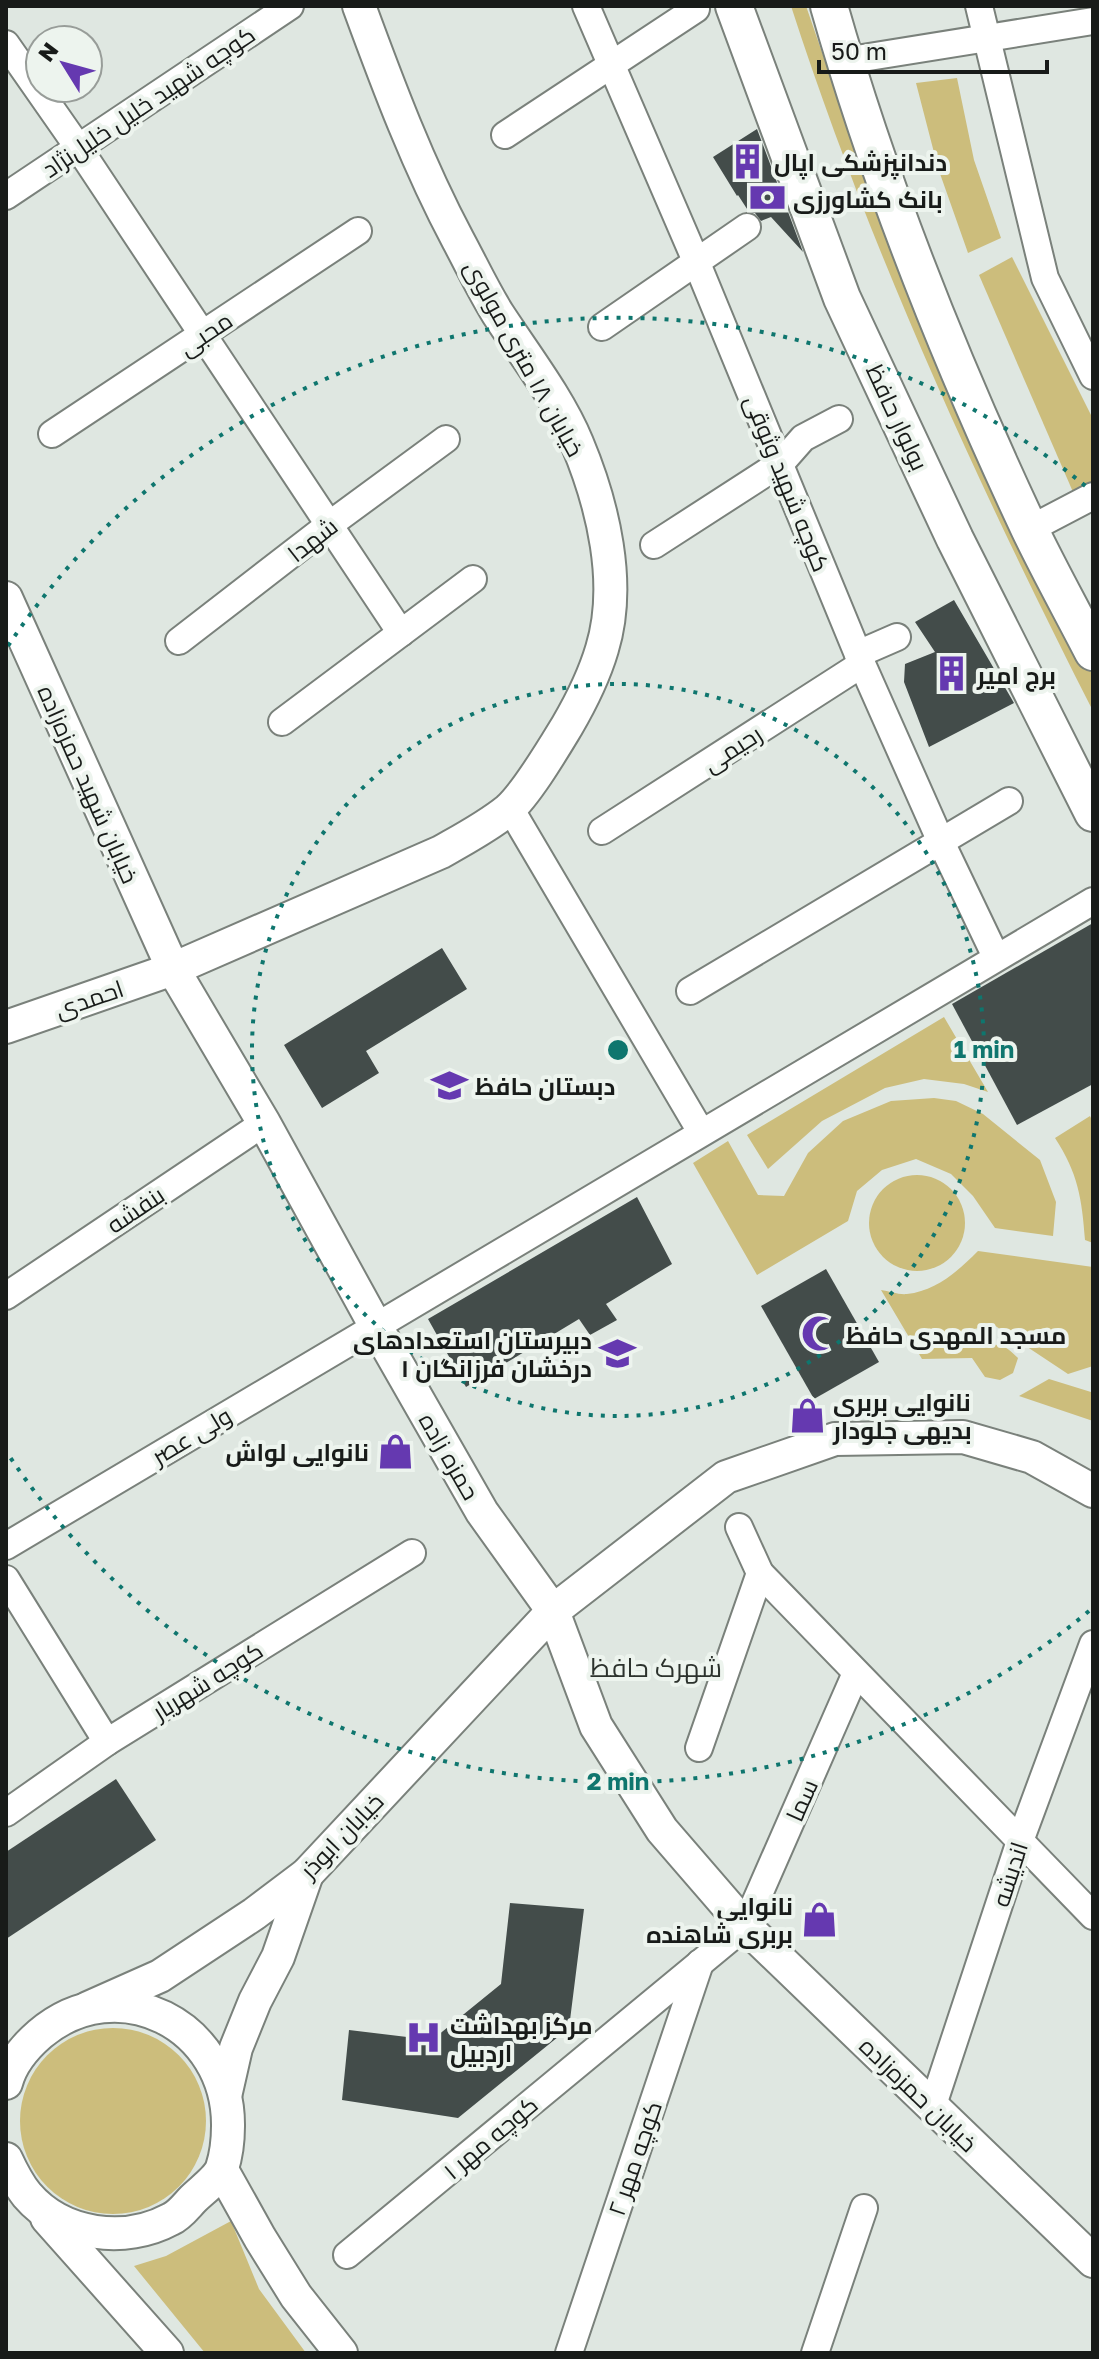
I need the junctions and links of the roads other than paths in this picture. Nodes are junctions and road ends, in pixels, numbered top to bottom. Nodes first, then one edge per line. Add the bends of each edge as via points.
1 (290, 6) edge
2 (359, 6) edge
3 (586, 6) edge
4 (734, 6) edge
5 (829, 6) edge
6 (979, 6) edge
7 (696, 9) dead end
8 (1093, 21) edge
9 (986, 39) junction
10 (6, 44) edge
11 (844, 61) junction
12 (611, 65) junction
13 (505, 135) dead end
14 (78, 147) junction
15 (6, 196) edge
16 (747, 227) dead end
17 (358, 231) dead end
18 (696, 261) junction
19 (602, 327) dead end
20 (203, 335) junction
21 (1093, 376) edge
22 (839, 419) dead end
23 (52, 434) dead end
24 (446, 439) dead end
25 (781, 463) junction
26 (1093, 496) edge
27 (329, 525) junction
28 (1030, 529) junction
29 (654, 545) dead end
30 (473, 579) dead end
31 (6, 598) edge
32 (401, 633) junction
33 (897, 637) dead end
34 (179, 641) dead end
35 (1093, 652) edge
36 (860, 659) junction
37 (282, 722) dead end
38 (1009, 801) dead end
39 (510, 808) junction
40 (1093, 813) edge
41 (602, 831) dead end
42 (941, 842) junction
43 (1093, 901) edge
44 (996, 957) junction
45 (173, 969) junction
46 (690, 991) dead end
47 (6, 1027) edge
48 (264, 1123) junction
49 (701, 1132) junction
50 (6, 1296) edge
51 (375, 1325) junction
52 (1093, 1491) edge
53 (739, 1527) dead end
54 (6, 1546) edge
55 (412, 1553) dead end
56 (760, 1573) junction
57 (6, 1579) edge
58 (553, 1611) junction
59 (1093, 1644) edge
60 (856, 1673) junction
61 (107, 1742) junction
62 (699, 1748) dead end
63 (6, 1813) edge
64 (1020, 1841) junction
65 (307, 1874) junction
66 (1093, 1916) edge
67 (745, 1926) junction
68 (700, 1963) junction
69 (88, 2008) junction
70 (16, 2045) edge
71 (6, 2083) edge
72 (226, 2092) junction
73 (932, 2108) junction
74 (6, 2159) edge
75 (222, 2170) junction
76 (29, 2198) junction
77 (864, 2208) dead end
78 (347, 2255) dead end
79 (1093, 2261) edge
80 (167, 2353) edge
81 (341, 2353) edge
82 (569, 2353) edge
83 (815, 2353) edge

1 - 14 street, کوچه شهید خلیل خلیل‌نژاد
2 - 39 street, خیابان ۱۸ متری مولوی via 435,197 577,441 607,550 610,599 602,650 582,700
3 - 12 street, کوچه شهید وثوقی
4 - 40 main road, بولوار حافظ via 842,298 955,539
5 - 11 main road
6 - 9 street
7 - 12 street
8 - 9 street
9 - 11 street
9 - 21 street via 1045,278
10 - 14 street
11 - 28 main road via 931,301
12 - 13 street
12 - 18 street, کوچه شهید وثوقی
14 - 15 street, کوچه شهید خلیل خلیل‌نژاد
14 - 20 street
16 - 18 street
17 - 20 street, محبی
18 - 19 street
18 - 25 street, کوچه شهید وثوقی
20 - 23 street, محبی
20 - 27 street
22 - 25 street via 803,438
24 - 27 street, شهدا
25 - 29 street
25 - 36 street, کوچه شهید وثوقی
26 - 28 street
27 - 32 street
27 - 34 street, شهدا
28 - 35 main road
30 - 32 street
31 - 45 street, خیابان شهید حمزه‌زاده
32 - 37 street
33 - 36 street, رحیمی
36 - 41 street, رحیمی
36 - 42 street, کوچه شهید وثوقی
38 - 42 street
39 - 45 street, خیابان ۱۸ متری مولوی via 441,852
39 - 49 street
42 - 44 street, کوچه شهید وثوقی
42 - 46 street
43 - 44 street, ولی عصر
44 - 49 street, ولی عصر
45 - 47 street, احمدی
45 - 48 street, حمزه زاده
48 - 50 street, بنفشه
48 - 51 street, حمزه زاده
49 - 51 street, ولی عصر
51 - 54 street, ولی عصر
51 - 58 street, حمزه زاده via 482,1512
52 - 58 street, خیابان ابوذر via 1032,1457 963,1437 835,1439 726,1477
53 - 56 street
55 - 61 street, کوچه شهریار
56 - 60 street
56 - 62 street
57 - 61 street
58 - 65 street, خیابان ابوذر
58 - 67 street, حمزه زاده via 596,1726 662,1830
59 - 64 street, اندیشه
60 - 64 street
60 - 67 street, سما
61 - 63 street, کوچه شهریار
64 - 66 street
64 - 73 street, اندیشه
65 - 69 street, خیابان ابوذر via 160,1976
65 - 72 street via 278,1957 236,2048
67 - 68 street, کوچه مهر ۱
67 - 73 street, خیابان حمزه‌زاده
68 - 78 street, کوچه مهر ۱
68 - 82 street, کوچه مهر ۲
69 - 70 street, خیابان ابوذر
69 - 72 street via 125,2005 160,2014 190,2033 212,2060
70 - 71 street
72 - 75 street via 229,2128
73 - 79 street, خیابان حمزه‌زاده
74 - 76 street
75 - 76 street via 173,2218 137,2233 97,2234 60,2222
75 - 81 street via 296,2296
76 - 80 street
77 - 83 street

